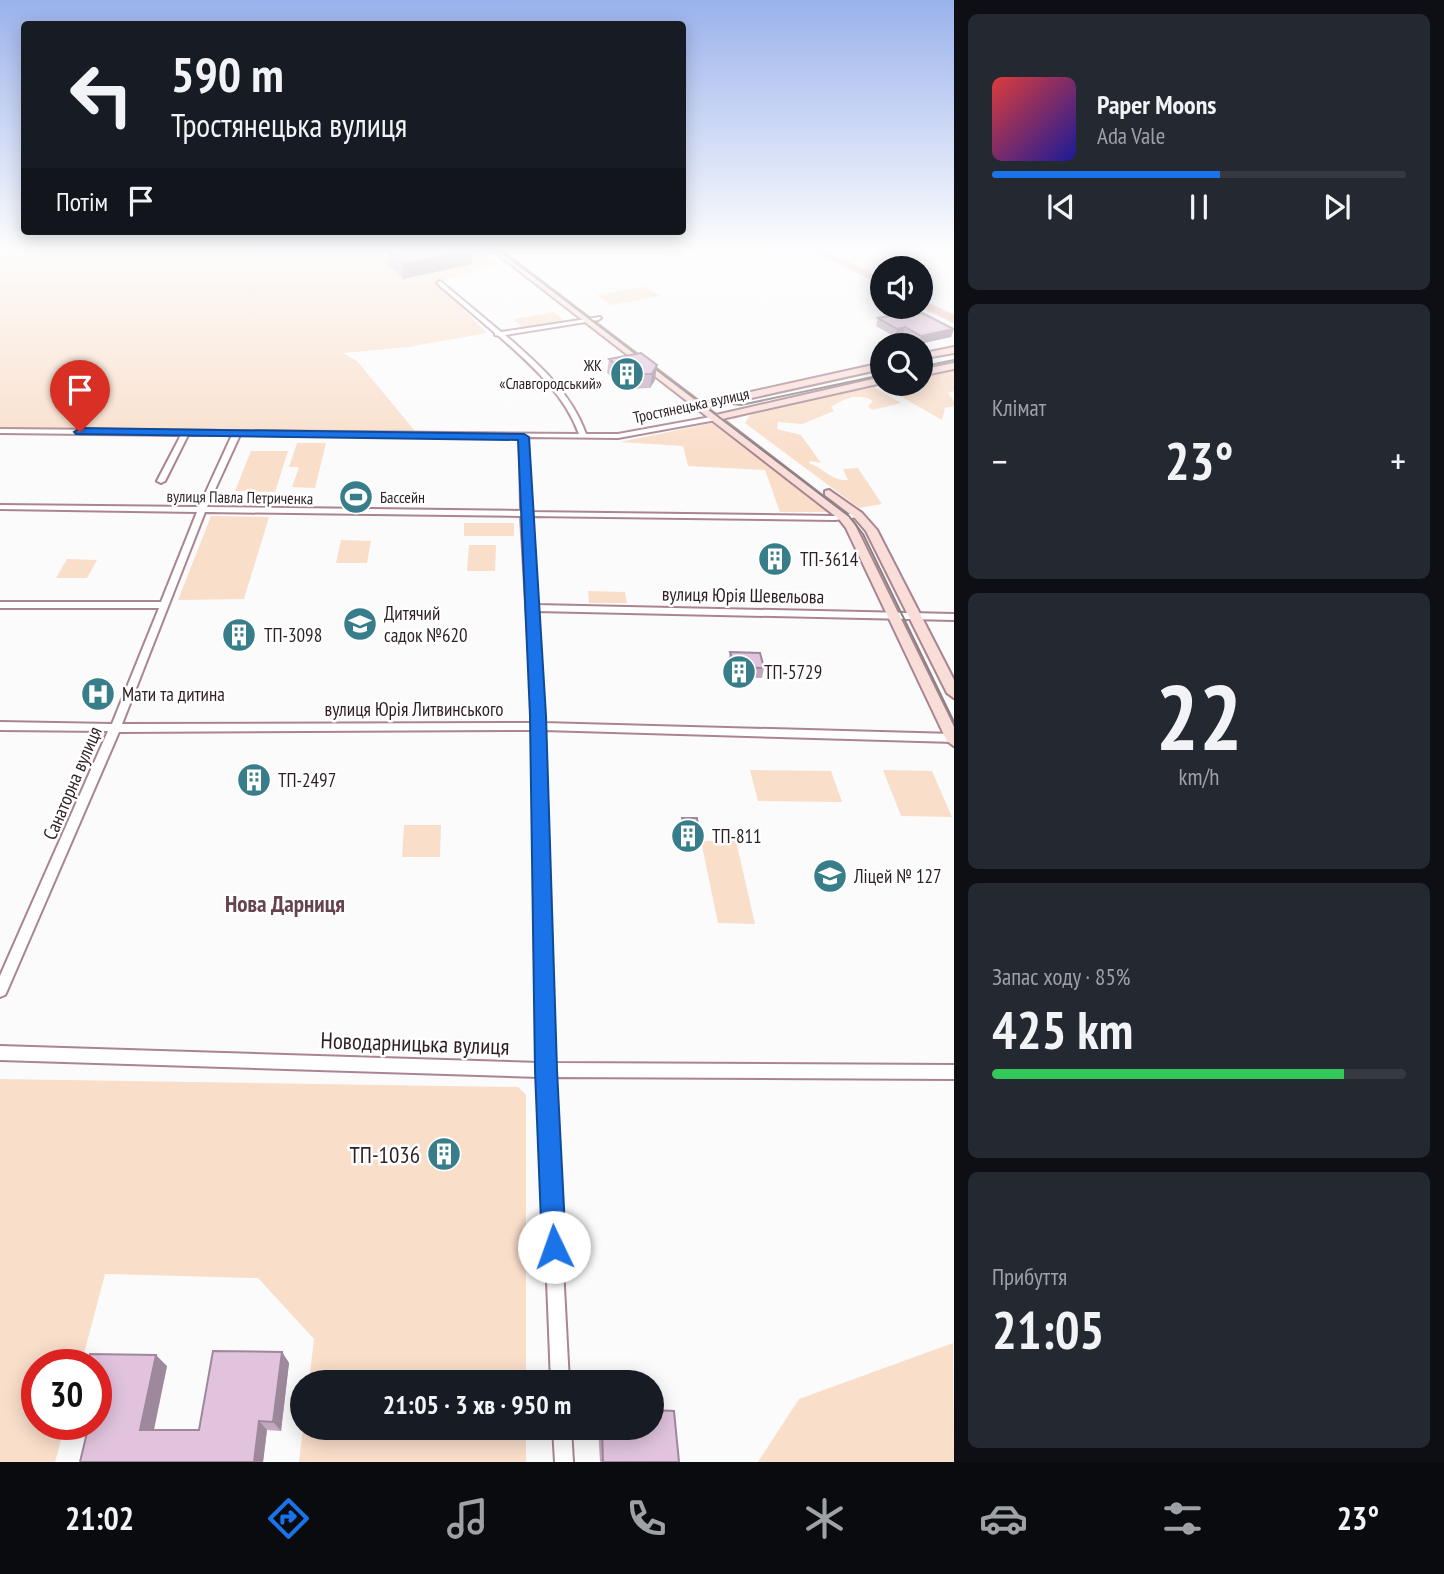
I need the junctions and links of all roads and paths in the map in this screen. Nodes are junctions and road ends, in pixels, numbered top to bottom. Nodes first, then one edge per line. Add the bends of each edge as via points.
1 (479, 317) edge
2 (598, 318) joint
3 (587, 319) junction
4 (498, 334) junction
5 (954, 350) edge
6 (933, 354) edge
7 (954, 366) edge
8 (870, 369) edge
9 (933, 370) edge
10 (870, 383) edge
11 (712, 404) junction
12 (701, 406) junction
13 (721, 416) junction
14 (0, 431) edge
15 (185, 433) junction
16 (237, 433) junction
17 (583, 436) junction
18 (524, 437) junction
19 (162, 481) dead end
20 (0, 507) edge
21 (202, 511) junction
22 (526, 515) junction
23 (858, 515) junction
24 (843, 517) junction
25 (0, 604) edge
26 (164, 605) junction
27 (531, 608) junction
28 (894, 616) junction
29 (916, 616) junction
30 (954, 617) edge
31 (954, 693) edge
32 (0, 726) edge
33 (538, 727) junction
34 (115, 728) junction
35 (954, 739) edge
36 (0, 991) edge
37 (0, 1053) edge
38 (546, 1070) junction
39 (954, 1072) edge
40 (559, 1370) edge
41 (563, 1440) edge
42 (564, 1462) edge

1 - 4 street
2 - 3 street
2 - 11 street
3 - 4 street
3 - 12 street
4 - 17 street via 554,384 581,422
5 - 6 street
7 - 9 street
8 - 11 street, Тростянецька вулиця
10 - 13 street, Тростянецька вулиця
11 - 12 street, Тростянецька вулиця
11 - 13 street
12 - 13 street
13 - 17 street, Тростянецька вулиця via 641,434
13 - 23 street
13 - 24 street
14 - 15 street, Тростянецька вулиця
15 - 16 street, Тростянецька вулиця
15 - 19 street
16 - 18 street, Тростянецька вулиця
16 - 21 street, Санаторна вулиця
17 - 18 street, Тростянецька вулиця
18 - 22 street
20 - 21 street, вулиця Павла Петриченка
21 - 22 street, вулиця Павла Петриченка
21 - 26 street, Санаторна вулиця
22 - 24 street, вулиця Павла Петриченка
22 - 27 street
23 - 24 street, вулиця Павла Петриченка
23 - 29 street via 871,530
24 - 28 street
25 - 26 street
26 - 34 street, Санаторна вулиця
27 - 28 street, вулиця Юрія Шевельова
27 - 33 street
28 - 29 street, вулиця Юрія Шевельова
28 - 35 street
29 - 30 street, вулиця Юрія Шевельова
29 - 31 street
32 - 34 street, вулиця Юрія Литвинського
33 - 34 street, вулиця Юрія Литвинського
33 - 35 street, вулиця Юрія Литвинського
33 - 38 street
34 - 36 street, Санаторна вулиця
37 - 38 street, Новодарницька вулиця
38 - 39 street, Новодарницька вулиця
38 - 40 street
41 - 42 street

